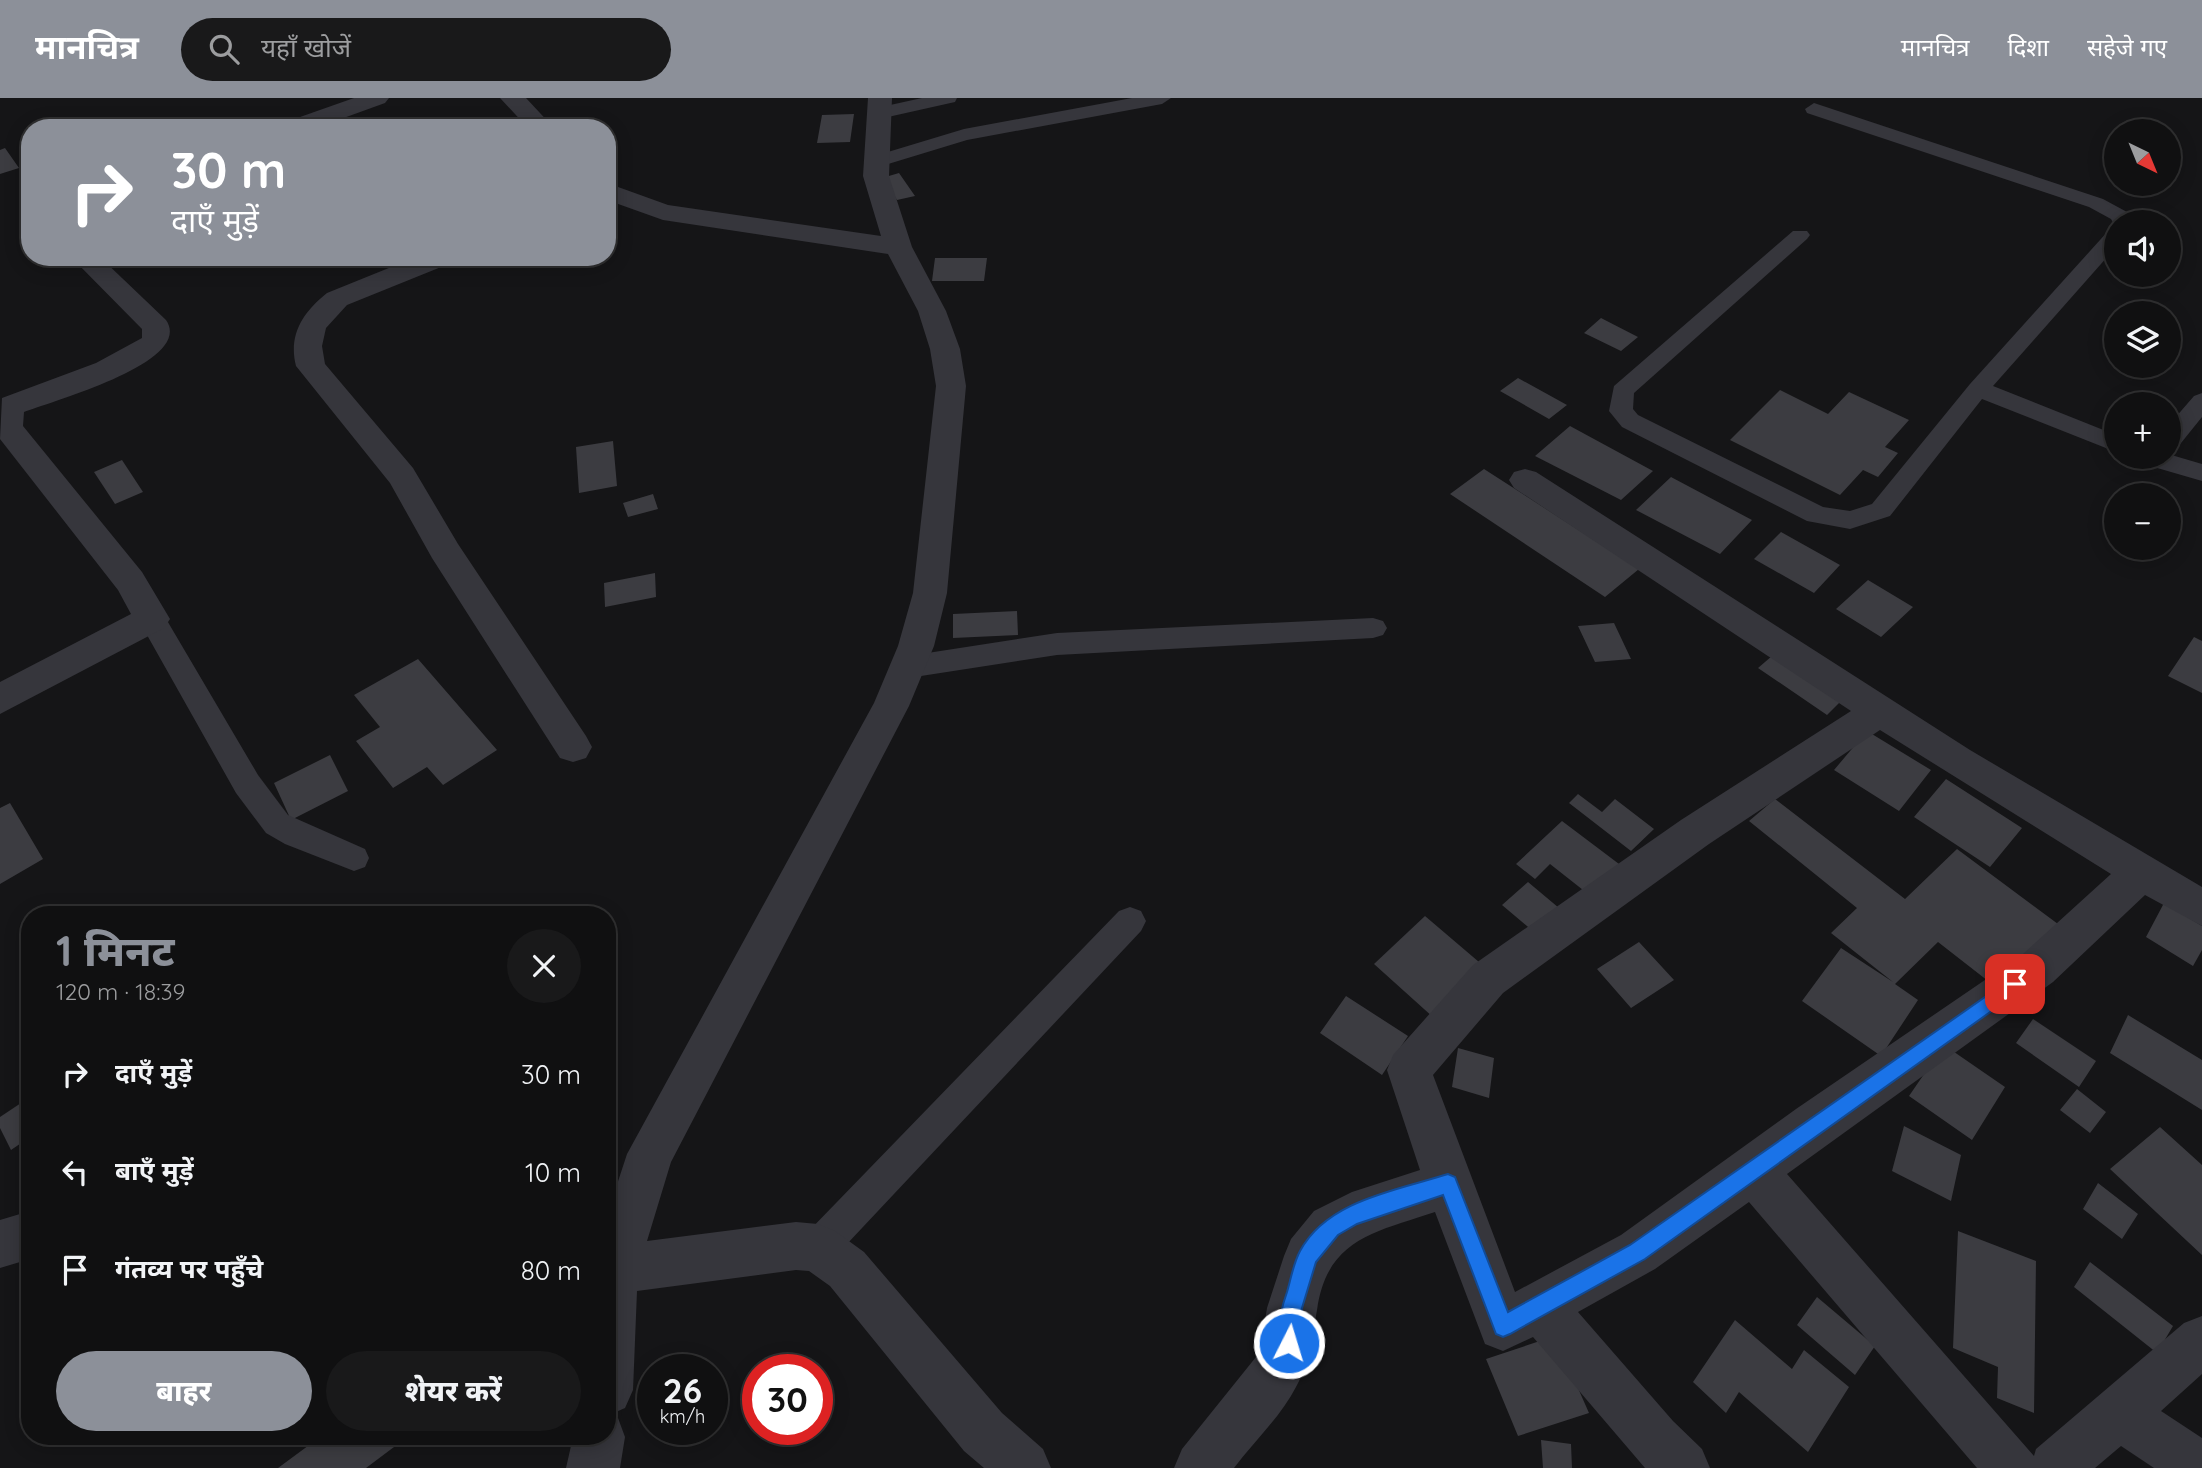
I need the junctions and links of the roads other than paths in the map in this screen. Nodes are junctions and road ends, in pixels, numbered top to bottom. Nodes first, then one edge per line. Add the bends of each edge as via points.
1 (315, 98) edge
2 (376, 98) edge
3 (512, 98) edge
4 (948, 98) edge
5 (1162, 98) edge
6 (879, 106) edge
7 (1814, 110) dead end
8 (337, 112) junction
9 (317, 119) edge
10 (533, 119) edge
11 (874, 162) junction
12 (616, 196) edge
13 (2109, 210) edge
14 (1800, 235) dead end
15 (898, 247) junction
16 (2104, 247) edge
17 (93, 266) edge
18 (419, 266) edge
19 (1978, 389) junction
20 (2202, 401) edge
21 (2181, 426) edge
22 (2104, 439) edge
23 (2181, 464) edge
24 (2202, 473) edge
25 (1525, 480) dead end
26 (152, 619) junction
27 (1373, 628) dead end
28 (908, 667) junction
29 (0, 699) edge
30 (1879, 712) junction
31 (573, 747) dead end
32 (354, 858) dead end
33 (2142, 872) junction
34 (2202, 908) edge
35 (1130, 921) dead end
36 (1753, 1171) junction
37 (1448, 1184) junction
38 (21, 1238) edge
39 (0, 1244) edge
40 (818, 1248) junction
41 (616, 1253) edge
42 (616, 1270) edge
43 (1539, 1305) junction
44 (2202, 1341) edge
45 (2118, 1413) junction
46 (597, 1445) edge
47 (1009, 1464) edge
48 (593, 1468) edge
49 (1201, 1468) edge
50 (1682, 1468) edge
51 (2012, 1468) edge
52 (2055, 1468) edge
53 (2200, 1468) edge

1 - 8 street
2 - 8 street
3 - 10 street
4 - 6 lane
5 - 11 lane via 964,135
6 - 11 street
7 - 13 lane
8 - 9 street
11 - 15 street
12 - 15 street via 663,212
14 - 19 lane via 1622,391 1621,411 1630,421 1816,515 1864,520 1881,510
15 - 28 street via 932,312 951,386 930,593
16 - 19 lane
17 - 26 street via 156,326 154,344 131,358 13,405 6,416 9,428 130,581
18 - 31 street via 321,310 312,323 306,353 311,366 399,470 429,514 444,549
19 - 22 lane
20 - 21 lane
23 - 24 lane
25 - 30 street
26 - 29 street
26 - 32 lane via 247,784 277,824
27 - 28 lane via 1069,643
28 - 41 street via 834,815 650,1154
30 - 33 street
30 - 37 street via 1695,832 1488,979 1409,1070
33 - 34 street
33 - 36 street via 2038,968
35 - 40 lane
36 - 43 street via 1637,1252
36 - 51 street
37 - 43 street via 1503,1326
37 - 49 street via 1352,1216 1331,1228 1308,1256 1292,1308 1289,1343 1278,1370
38 - 39 street
40 - 42 street via 796,1245
40 - 47 street via 847,1269
43 - 50 street
44 - 45 street
45 - 52 street
45 - 53 street
46 - 48 street

